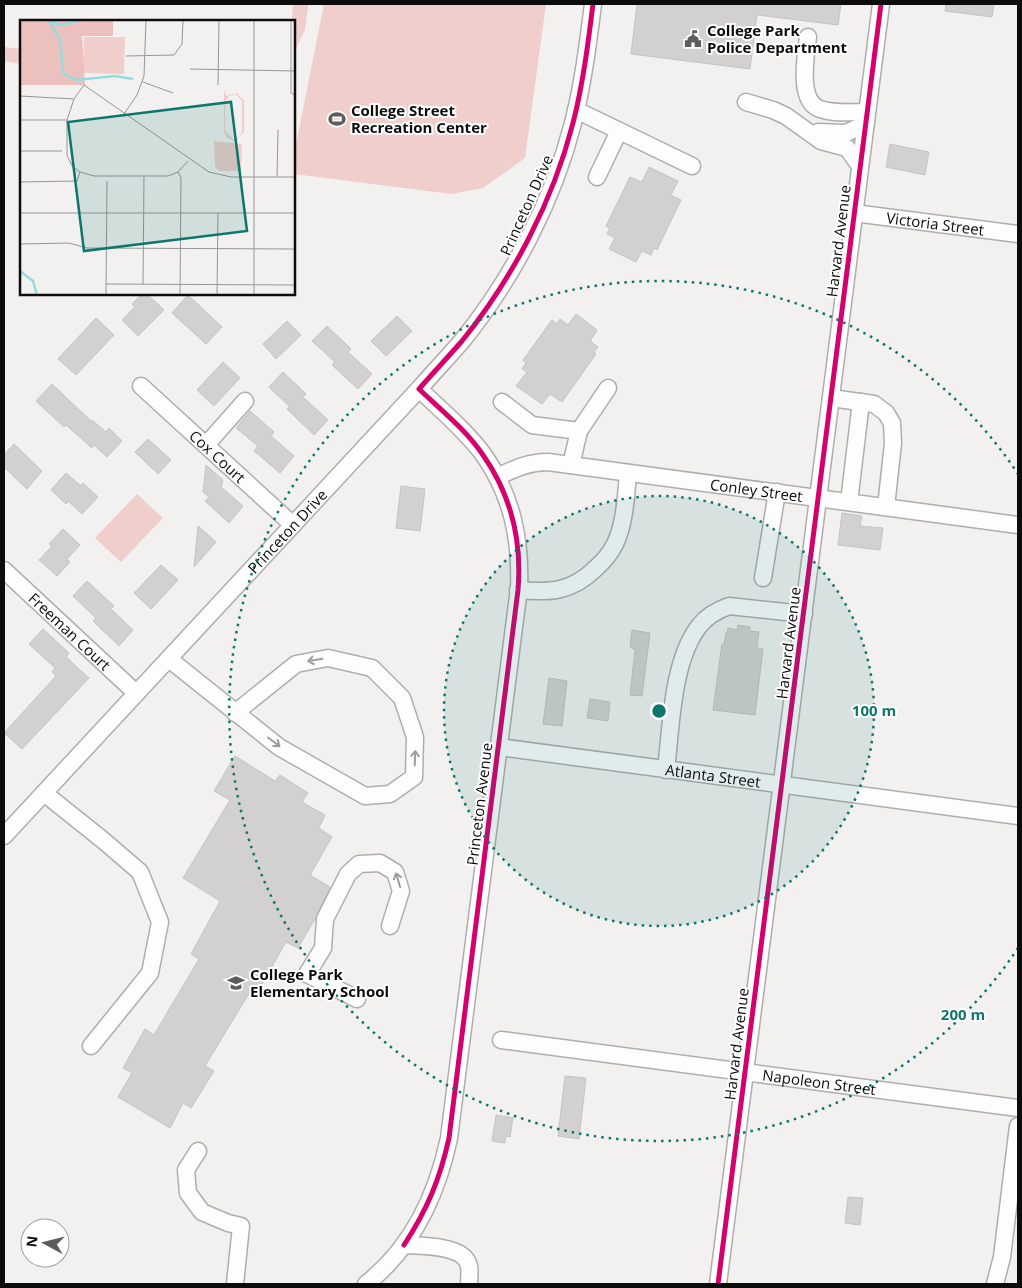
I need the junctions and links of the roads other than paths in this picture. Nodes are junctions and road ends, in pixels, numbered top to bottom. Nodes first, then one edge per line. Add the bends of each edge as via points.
1 (593, 4) edge
2 (880, 4) edge
3 (808, 37) dead end
4 (746, 102) dead end
5 (576, 110) junction
6 (866, 117) junction
7 (619, 131) junction
8 (811, 134) junction
9 (692, 166) dead end
10 (860, 166) junction
11 (597, 176) dead end
12 (854, 213) junction
13 (1018, 234) edge
14 (141, 386) dead end
15 (419, 388) junction
16 (608, 388) dead end
17 (831, 398) junction
18 (245, 401) dead end
19 (502, 402) dead end
20 (861, 402) junction
21 (579, 431) junction
22 (206, 445) junction
23 (571, 465) junction
24 (628, 473) junction
25 (497, 477) junction
26 (777, 492) junction
27 (819, 498) junction
28 (849, 502) junction
29 (886, 507) junction
30 (294, 525) junction
31 (1018, 525) edge
32 (4, 570) edge
33 (763, 578) dead end
34 (518, 590) junction
35 (804, 614) junction
36 (168, 659) junction
37 (136, 693) junction
38 (235, 713) junction
39 (499, 747) junction
40 (666, 770) junction
41 (782, 786) junction
42 (44, 793) junction
43 (1018, 816) edge
44 (4, 836) edge
45 (390, 926) dead end
46 (357, 999) dead end
47 (501, 1040) dead end
48 (91, 1046) dead end
49 (745, 1072) junction
50 (1018, 1108) edge
51 (1018, 1126) edge
52 (198, 1151) dead end
53 (404, 1245) junction
54 (235, 1284) edge
55 (366, 1284) edge
56 (469, 1284) edge
57 (718, 1284) edge
58 (995, 1284) edge

1 - 5 street, Princeton Drive
2 - 6 street, Harvard Avenue
3 - 6 street via 804,78 808,97 818,109
4 - 8 street via 786,116
5 - 7 street
5 - 15 street, Princeton Drive via 554,182 529,237 494,298
6 - 8 street via 859,127 846,133 822,131
6 - 10 street, Harvard Avenue
7 - 9 street
7 - 11 street
8 - 10 street via 821,141 847,148
10 - 12 street, Harvard Avenue
12 - 13 street, Victoria Street
12 - 17 street, Harvard Avenue
14 - 22 street, Cox Court
15 - 25 street, Princeton Avenue via 466,434
15 - 30 street, Princeton Drive
16 - 21 street
17 - 20 street
17 - 27 street, Harvard Avenue
18 - 22 street
19 - 21 street via 532,425
20 - 28 street
20 - 29 street via 874,404 886,413 892,424
21 - 23 street
22 - 30 street, Cox Court
23 - 24 street, Conley Street
23 - 25 street, Conley Street via 534,462
24 - 26 street, Conley Street
24 - 34 street via 623,518 616,544 607,557 574,586 542,592
25 - 34 street, Princeton Avenue via 517,532 520,560
26 - 27 street, Conley Street
26 - 33 street
27 - 28 street, Conley Street
27 - 35 street, Harvard Avenue
28 - 29 street, Conley Street
29 - 31 street, Conley Street
30 - 36 street, Princeton Drive
32 - 37 street, Freeman Court
34 - 39 street, Princeton Avenue
35 - 40 street via 729,606 717,610 701,624 693,635 676,681
35 - 41 street, Harvard Avenue
36 - 37 street, Princeton Drive
36 - 38 street
37 - 42 street, Princeton Drive
38 -> 38 street via 279,747 365,796 390,794 414,777 415,737 402,698 372,668 328,658 296,664
39 - 40 street, Atlanta Street
39 - 53 street, Princeton Avenue via 449,1138 433,1195
40 - 41 street, Atlanta Street
41 - 43 street, Atlanta Street
41 - 49 street, Harvard Avenue
42 - 44 street, Princeton Drive
42 - 48 street via 140,872 160,922 150,974
45 -> 46 street via 401,891 395,872 380,863 359,864 348,874 325,920 323,948 307,974
47 - 49 street, Napoleon Street
49 - 50 street, Napoleon Street
49 - 57 street, Harvard Avenue
51 - 58 street via 1002,1257
52 - 54 street via 186,1170 188,1193 202,1212 241,1226
53 - 55 street, Princeton Avenue
53 - 56 street via 452,1250 461,1254 468,1262

